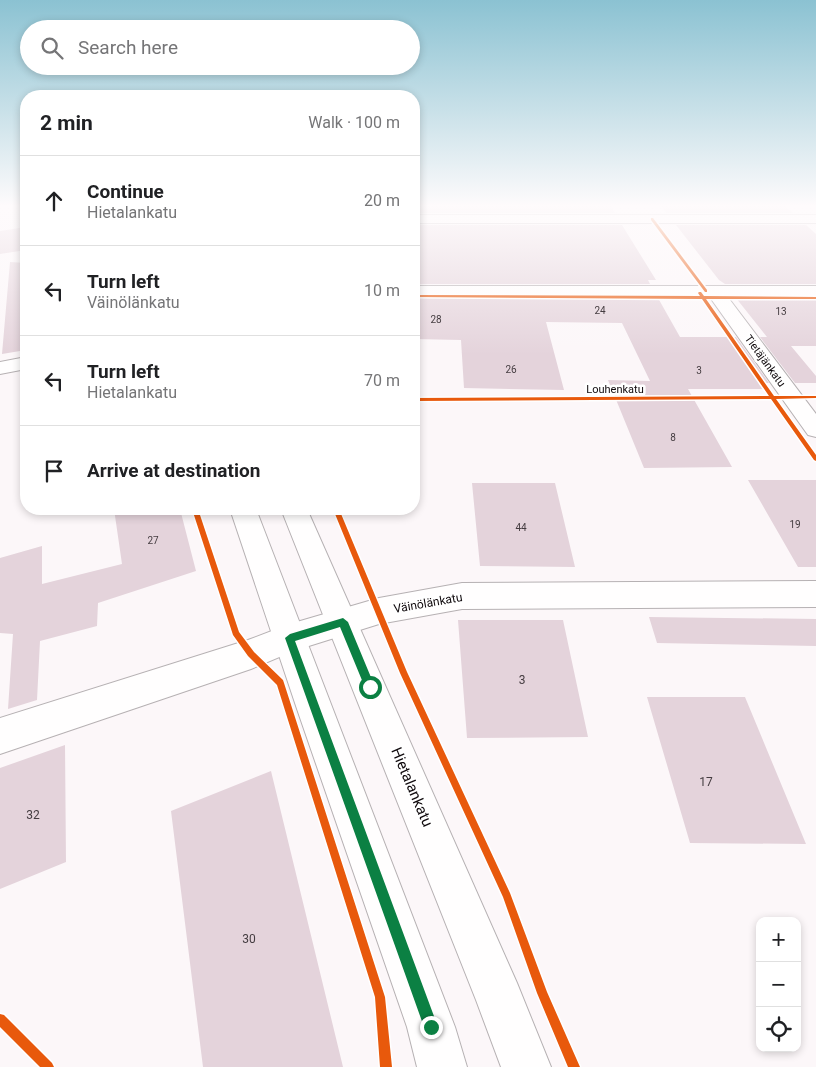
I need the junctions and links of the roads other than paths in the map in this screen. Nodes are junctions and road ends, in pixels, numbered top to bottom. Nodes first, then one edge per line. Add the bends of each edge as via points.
1 (420, 291) edge
2 (714, 291) junction
3 (816, 291) edge
4 (20, 364) edge
5 (0, 368) edge
6 (816, 430) edge
7 (245, 515) edge
8 (297, 515) edge
9 (816, 594) edge
10 (343, 622) junction
11 (290, 638) junction
12 (0, 736) edge
13 (442, 1067) edge
14 (526, 1067) edge

1 - 2 street
2 - 3 street
2 - 6 street, Tietäjänkatu
4 - 5 street
7 - 11 street
8 - 10 street, Hietalankatu
9 - 10 street, Väinölänkatu via 462,596 379,611
10 - 11 street, Väinölänkatu
10 - 14 street, Hietalankatu
11 - 12 street, Väinölänkatu via 251,654
11 - 13 street via 431,1027

